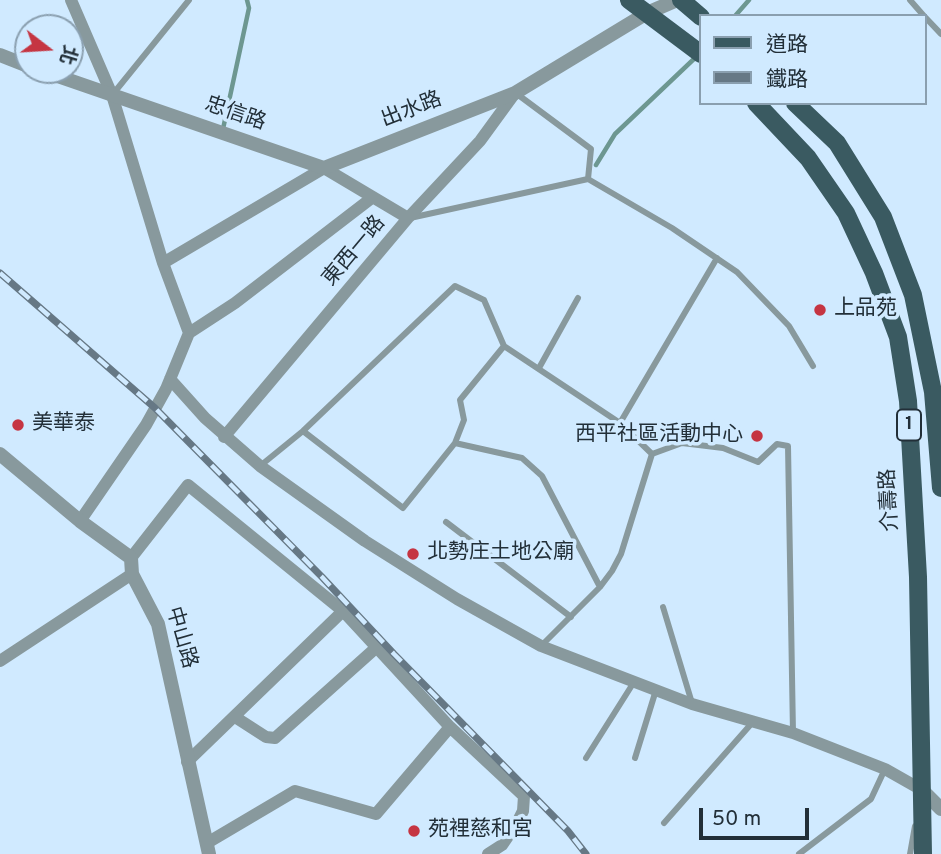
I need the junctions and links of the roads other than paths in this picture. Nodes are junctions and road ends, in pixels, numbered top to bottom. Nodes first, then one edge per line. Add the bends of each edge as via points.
1 (71, 0) edge
2 (189, 0) edge
3 (629, 0) edge
4 (679, 0) edge
5 (910, 0) edge
6 (647, 13) junction
7 (923, 14) edge
8 (699, 15) edge
9 (927, 18) edge
10 (941, 34) edge
11 (699, 52) edge
12 (80, 84) edge
13 (515, 93) junction
14 (112, 95) junction
15 (758, 105) edge
16 (797, 105) edge
17 (324, 168) junction
18 (588, 179) junction
19 (373, 197) junction
20 (408, 218) junction
21 (717, 258) junction
22 (163, 263) junction
23 (578, 298) dead end
24 (189, 333) junction
25 (504, 346) junction
26 (813, 366) dead end
27 (539, 368) junction
28 (170, 379) junction
29 (620, 423) junction
30 (303, 431) junction
31 (224, 437) junction
32 (455, 443) junction
33 (0, 454) edge
34 (652, 454) junction
35 (260, 466) junction
36 (941, 488) edge
37 (80, 521) junction
38 (446, 522) dead end
39 (131, 558) junction
40 (132, 574) junction
41 (600, 587) junction
42 (663, 607) dead end
43 (343, 611) junction
44 (570, 617) junction
45 (378, 646) junction
46 (541, 646) junction
47 (0, 661) edge
48 (635, 682) junction
49 (656, 690) junction
50 (692, 704) junction
51 (236, 717) junction
52 (754, 722) junction
53 (450, 727) junction
54 (793, 733) junction
55 (586, 758) dead end
56 (635, 758) dead end
57 (187, 762) junction
58 (885, 769) junction
59 (922, 790) junction
60 (941, 809) edge
61 (664, 823) dead end
62 (208, 848) edge
63 (488, 854) edge
64 (799, 854) edge
65 (912, 854) edge
66 (923, 854) edge

1 - 14 street
2 - 14 lane
3 - 6 main road
4 - 6 street, 出水路
4 - 8 main road
5 - 7 lane
6 - 11 main road
6 - 13 street, 出水路
9 - 10 lane
12 - 14 street, 忠信路
13 - 17 street, 出水路
13 - 18 lane via 591,149
13 - 20 street, 東西一路 via 480,141
14 - 17 street, 忠信路
14 - 22 street
15 - 59 main road, 介壽路 / 1 via 808,158 846,213 898,337 908,401 918,577
16 - 36 main road, 1 via 837,143 883,216 909,284 933,392
17 - 19 street, 忠信路
17 - 22 street, 出水路
18 - 20 lane
18 - 21 lane
19 - 20 street, 忠信路
19 - 24 street
20 - 31 street, 東西一路
21 - 26 lane via 737,272 789,326
21 - 29 lane
22 - 24 street
23 - 27 lane
24 - 28 street
25 - 27 lane
25 - 30 lane via 484,300 455,286
25 - 32 lane via 460,400 464,420
27 - 29 lane
28 - 31 street
28 - 37 street via 138,439
29 - 34 lane
30 - 32 lane via 403,508
30 - 35 lane
31 - 35 street
32 - 41 lane via 522,458 542,477
33 - 37 street
34 - 41 lane via 621,554
34 - 54 lane via 682,443 723,448 758,462 777,444 788,446
35 - 46 street via 365,541
37 - 39 street
38 - 44 lane
39 - 40 street, 中山路
39 - 43 street via 188,485
40 - 47 street
40 - 57 street, 中山路 via 158,624
41 - 44 lane
42 - 50 lane
43 - 45 street
43 - 51 street
44 - 46 lane
45 - 51 street via 275,738
45 - 53 street
46 - 48 street
48 - 49 street
48 - 55 lane
49 - 50 street
49 - 56 lane
50 - 52 street
51 - 57 street
52 - 54 street
52 - 61 lane
53 - 62 street via 376,814 295,791
53 - 63 street via 523,796 517,823 502,845
54 - 58 street
57 - 62 street, 中山路
58 - 59 street
58 - 64 lane via 871,799
59 - 60 street
59 - 65 lane
59 - 66 main road, 介壽路 / 1

